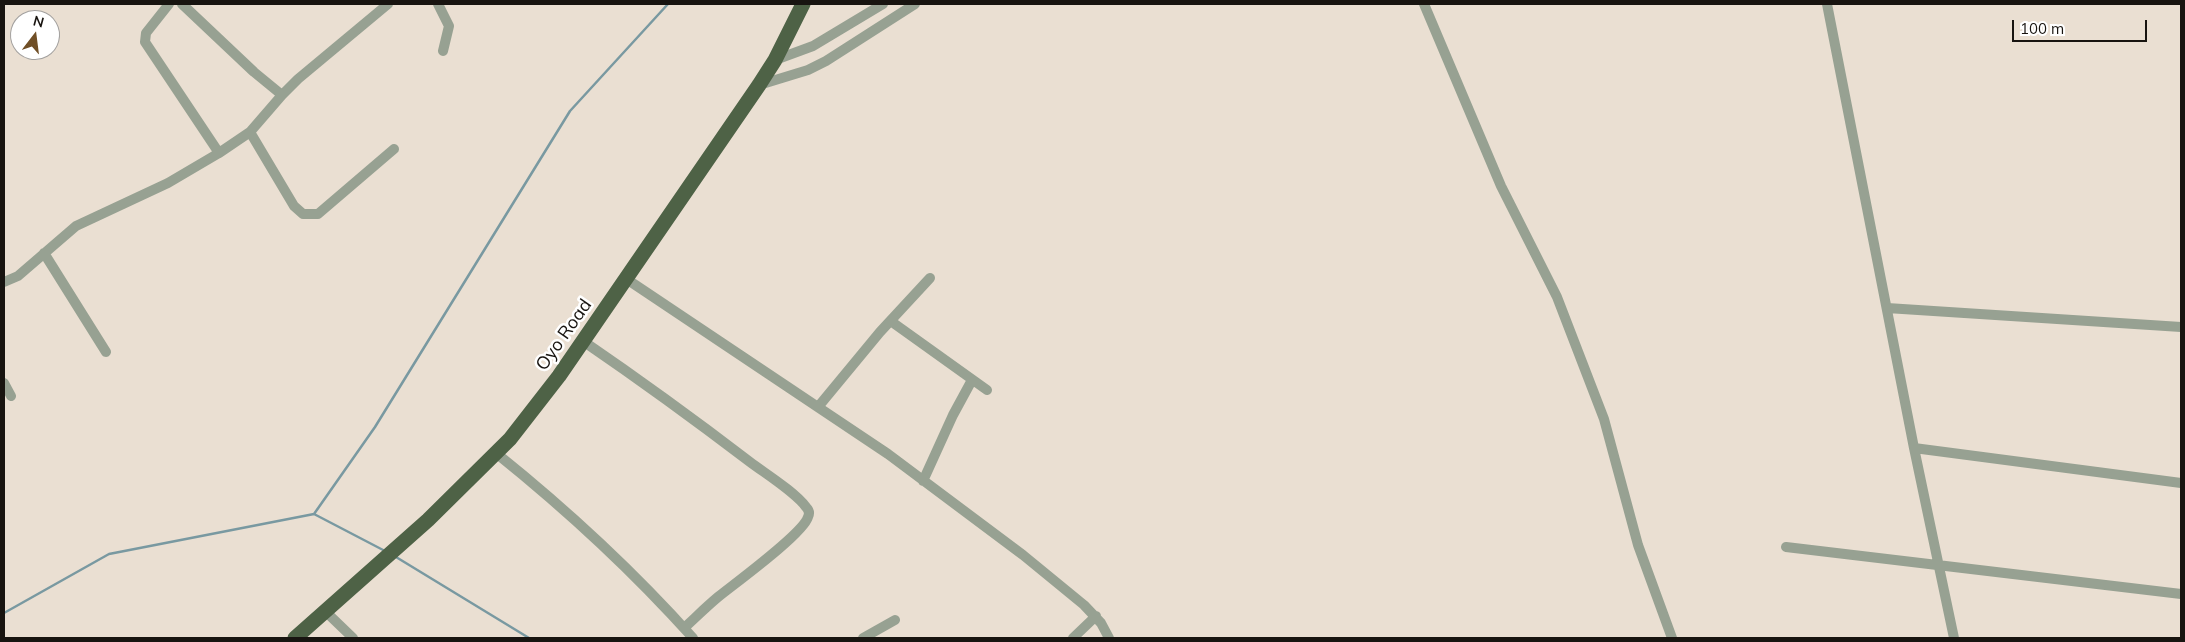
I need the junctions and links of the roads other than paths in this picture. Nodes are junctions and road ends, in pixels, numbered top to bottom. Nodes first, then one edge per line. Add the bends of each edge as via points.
1 (169, 4) edge
2 (182, 4) edge
3 (388, 4) edge
4 (438, 4) edge
5 (803, 4) edge
6 (883, 4) edge
7 (915, 4) edge
8 (1424, 4) edge
9 (1827, 4) edge
10 (443, 50) dead end
11 (775, 60) junction
12 (759, 85) junction
13 (282, 95) junction
14 (250, 132) junction
15 (394, 149) dead end
16 (219, 154) junction
17 (44, 253) junction
18 (625, 278) junction
19 (930, 278) dead end
20 (4, 282) edge
21 (1887, 308) junction
22 (892, 322) junction
23 (2181, 327) edge
24 (583, 341) junction
25 (106, 352) dead end
26 (972, 380) junction
27 (4, 383) edge
28 (987, 390) dead end
29 (10, 396) dead end
30 (818, 407) junction
31 (1914, 448) junction
32 (496, 453) junction
33 (924, 481) junction
34 (2181, 483) edge
35 (1786, 547) dead end
36 (1938, 566) junction
37 (2181, 594) edge
38 (325, 611) junction
39 (1096, 616) junction
40 (895, 620) dead end
41 (684, 628) junction
42 (295, 638) edge
43 (353, 638) edge
44 (693, 638) edge
45 (863, 638) edge
46 (1073, 638) edge
47 (1109, 638) edge
48 (1672, 638) edge
49 (1954, 638) edge

1 - 16 street via 146,33 145,42
2 - 13 street
3 - 13 street
4 - 10 street via 450,26
5 - 11 highway, Oyo Road
6 - 11 street via 813,46
7 - 12 street via 826,61
8 - 48 street via 1501,186 1560,306 1604,419 1638,545
9 - 21 street
11 - 12 highway, Oyo Road
12 - 18 highway, Oyo Road
13 - 14 street
14 - 15 street via 294,206 303,214 318,214
14 - 16 street
16 - 17 street via 168,183 76,226
17 - 20 street via 18,276
17 - 25 street
18 - 24 highway, Oyo Road
18 - 30 street
19 - 22 street
21 - 23 street
21 - 31 street
22 - 26 street
22 - 30 street
24 - 32 highway, Oyo Road via 560,376
24 - 41 street via 674,404 809,510 805,523 795,533
26 - 28 street
26 - 33 street
27 - 29 street
30 - 33 street
31 - 34 street
31 - 36 street
32 - 38 highway, Oyo Road via 428,520
32 - 41 street via 539,487 619,561
33 - 39 street via 1023,554
35 - 36 street
36 - 37 street
36 - 49 street
38 - 42 highway, Oyo Road
38 - 43 street
39 - 46 street
39 - 47 street
40 - 45 street
41 - 44 street

